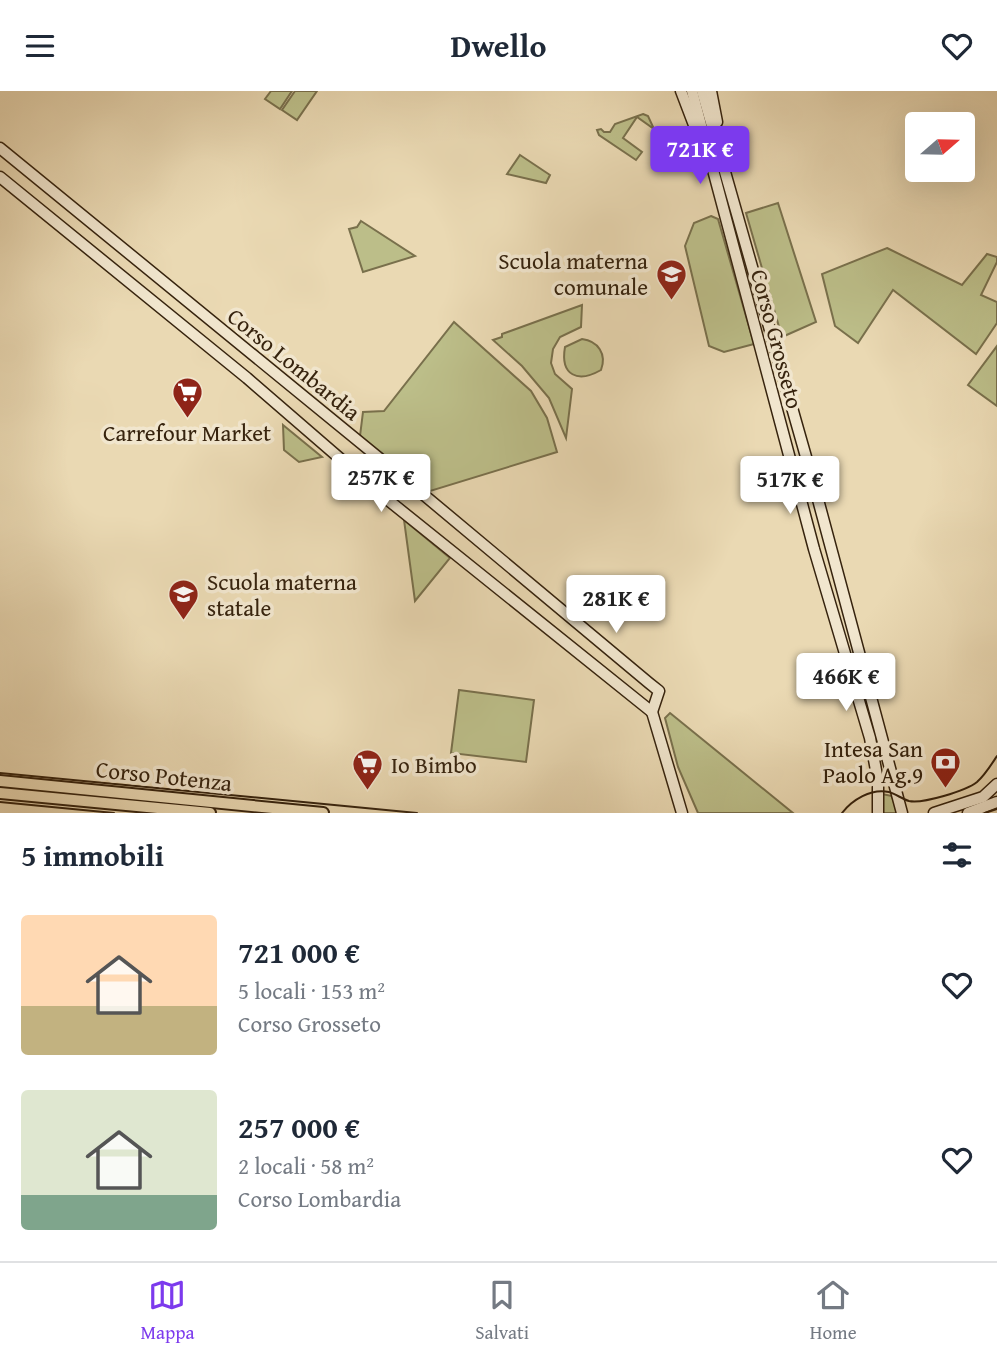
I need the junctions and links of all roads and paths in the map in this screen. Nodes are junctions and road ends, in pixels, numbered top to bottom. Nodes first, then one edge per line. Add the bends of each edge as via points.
1 (681, 91) edge
2 (692, 91) edge
3 (702, 91) edge
4 (711, 91) edge
5 (0, 148) edge
6 (709, 159) junction
7 (723, 164) junction
8 (0, 177) edge
9 (652, 712) junction
10 (997, 780) edge
11 (0, 781) edge
12 (0, 793) edge
13 (997, 803) edge
14 (210, 813) edge
15 (323, 813) edge
16 (682, 813) edge
17 (878, 813) edge
18 (902, 813) edge
19 (934, 813) edge
20 (968, 813) edge

1 - 6 street, Corso Grosseto
2 - 6 street, Corso Grosseto
3 - 7 street, Corso Grosseto
4 - 7 street, Corso Grosseto
5 - 9 street, Corso Lombardia via 659,691
6 - 17 street, Corso Grosseto via 870,738
7 - 18 street, Corso Grosseto
8 - 9 street, Corso Lombardia via 247,378 388,500
9 - 16 street
10 - 19 street via 983,797
11 - 15 main road, Corso Potenza
12 - 14 main road, Corso Potenza
13 - 20 street

